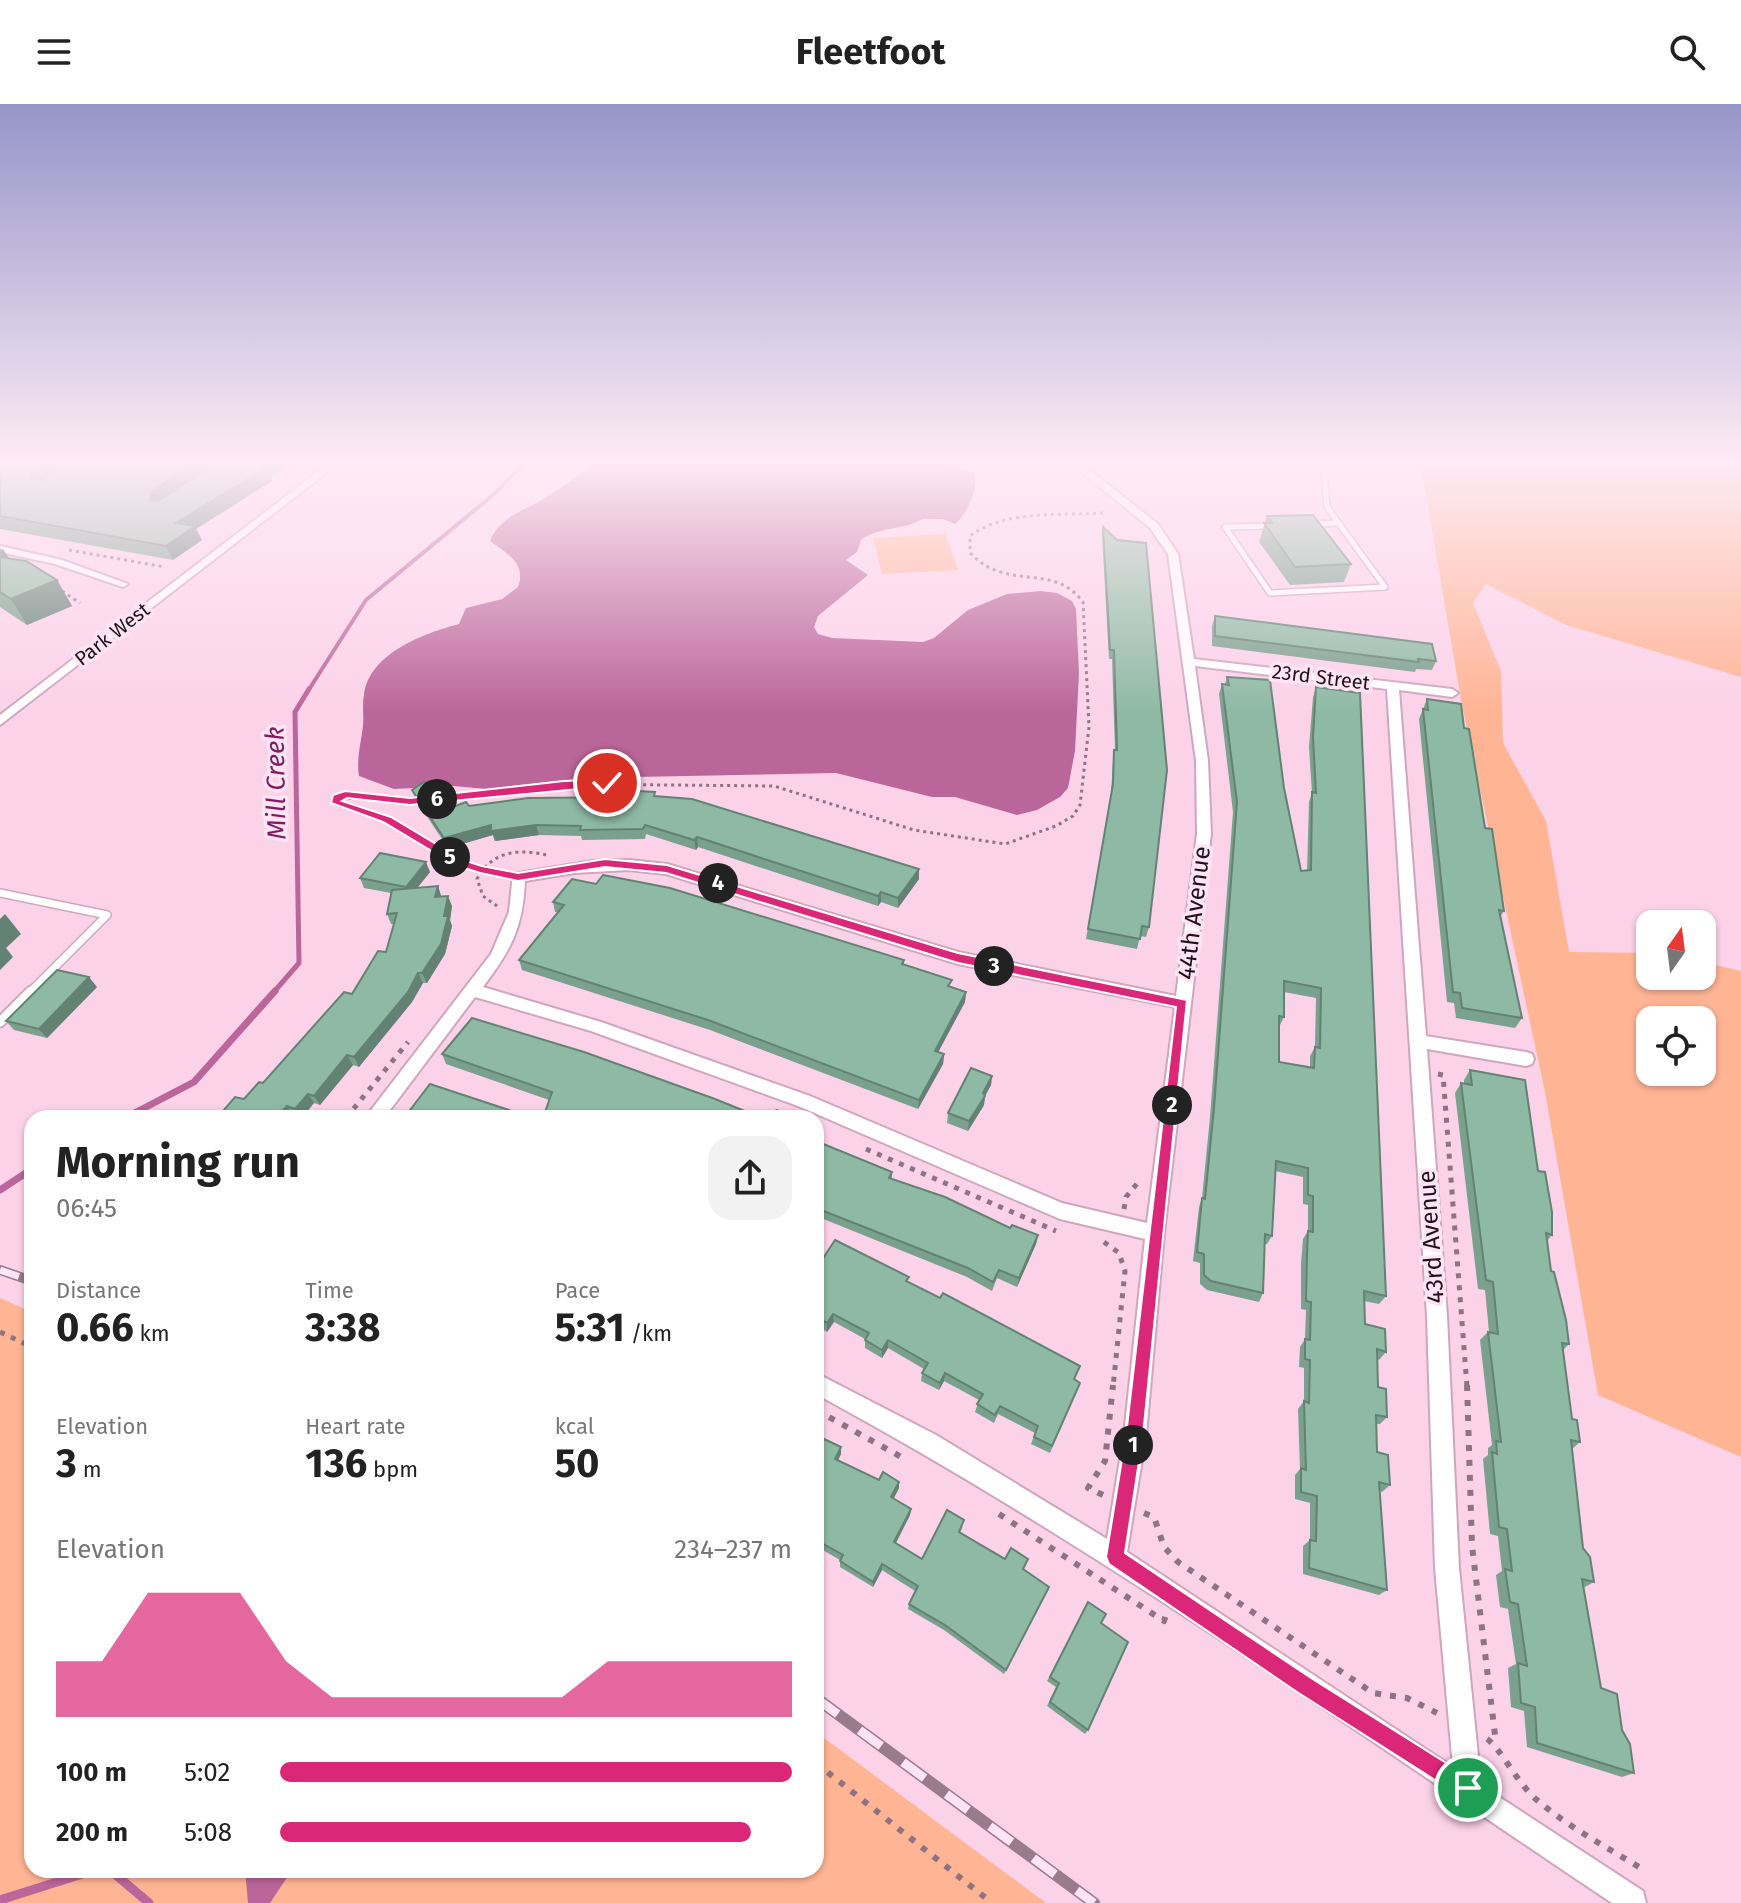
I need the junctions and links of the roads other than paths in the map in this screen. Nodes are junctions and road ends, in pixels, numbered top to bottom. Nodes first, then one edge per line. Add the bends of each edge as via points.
1 (230, 544) edge
2 (1167, 544) edge
3 (1237, 544) edge
4 (1354, 544) edge
5 (0, 549) edge
6 (123, 584) dead end
7 (1189, 662) junction
8 (1393, 686) junction
9 (1452, 693) dead end
10 (0, 721) edge
11 (0, 893) edge
12 (472, 990) junction
13 (1183, 1003) junction
14 (0, 1022) edge
15 (1417, 1041) junction
16 (1526, 1059) dead end
17 (380, 1110) edge
18 (1155, 1233) junction
19 (824, 1387) edge
20 (1115, 1557) junction
21 (1468, 1788) junction
22 (1633, 1901) dead end

1 - 10 street, Park West
2 - 7 street, 44th Avenue via 1176,563
3 - 4 lane via 1270,593 1385,587
5 - 6 street
7 - 8 street, 23rd Street
7 - 13 street, 44th Avenue via 1205,792
8 - 9 street, 23rd Street
8 - 15 street, 43rd Avenue
11 - 14 lane via 107,915
12 - 13 street via 509,934 518,877 605,863 667,869 958,958
12 - 17 street
12 - 18 street via 804,1101 1060,1211
13 - 18 street, 44th Avenue
15 - 16 street
15 - 21 street, 43rd Avenue via 1437,1316 1447,1568
18 - 20 street, 44th Avenue via 1135,1435
19 - 20 street via 928,1443
20 - 21 street
21 - 22 street

